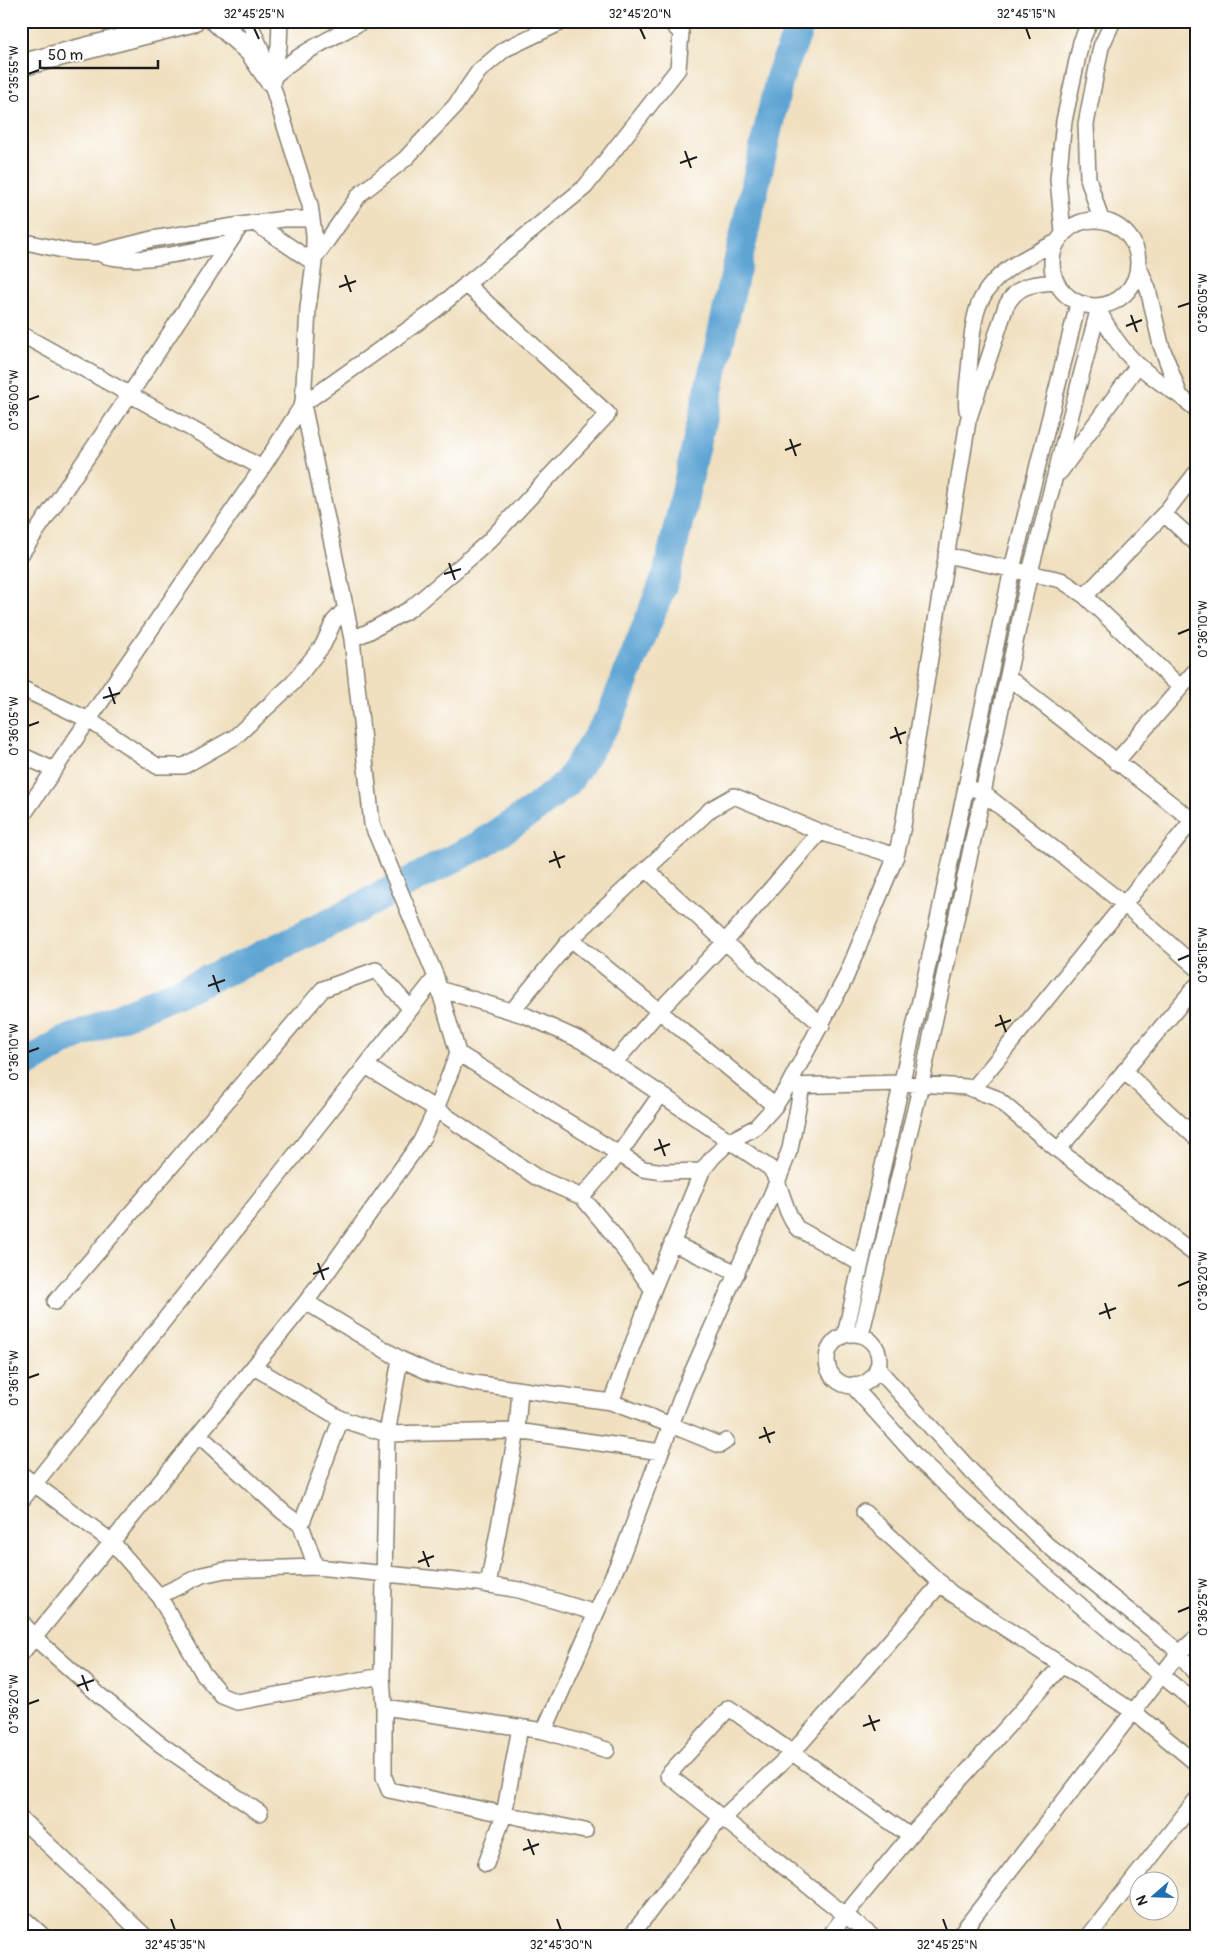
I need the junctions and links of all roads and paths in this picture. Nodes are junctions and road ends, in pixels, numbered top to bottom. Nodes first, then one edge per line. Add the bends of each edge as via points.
1 (130, 21) edge
2 (193, 21) edge
3 (216, 21) edge
4 (249, 21) edge
5 (280, 21) edge
6 (363, 21) edge
7 (564, 21) edge
8 (669, 21) edge
9 (1090, 21) edge
10 (1113, 21) edge
11 (21, 50) edge
12 (21, 65) edge
13 (270, 80) junction
14 (312, 219) junction
15 (1102, 220) junction
16 (248, 224) junction
17 (1060, 237) junction
18 (21, 241) edge
19 (228, 244) junction
20 (97, 253) junction
21 (314, 261) junction
22 (1138, 265) junction
23 (1056, 282) junction
24 (466, 284) junction
25 (1078, 304) junction
26 (1099, 309) junction
27 (21, 334) edge
28 (1138, 365) junction
29 (130, 394) junction
30 (1180, 396) junction
31 (303, 404) junction
32 (1196, 409) edge
33 (968, 421) junction
34 (262, 468) junction
35 (1196, 472) edge
36 (1054, 479) junction
37 (1164, 514) junction
38 (1196, 543) edge
39 (21, 554) edge
40 (946, 555) junction
41 (1012, 569) junction
42 (1030, 572) junction
43 (1084, 596) junction
44 (346, 608) junction
45 (352, 639) junction
46 (1196, 670) edge
47 (1008, 677) junction
48 (1180, 687) junction
49 (21, 688) edge
50 (89, 720) junction
51 (21, 755) edge
52 (1116, 762) junction
53 (54, 770) junction
54 (966, 785) junction
55 (983, 794) junction
56 (21, 818) edge
57 (1195, 820) edge
58 (820, 832) junction
59 (896, 856) junction
60 (646, 869) junction
61 (1124, 904) junction
62 (572, 939) junction
63 (725, 942) junction
64 (1196, 967) edge
65 (436, 977) junction
66 (1196, 986) edge
67 (411, 1009) junction
68 (660, 1010) junction
69 (512, 1011) junction
70 (822, 1025) junction
71 (458, 1053) junction
72 (614, 1063) junction
73 (366, 1066) junction
74 (1124, 1072) junction
75 (901, 1083) junction
76 (921, 1084) junction
77 (795, 1086) junction
78 (973, 1089) junction
79 (661, 1094) junction
80 (775, 1106) junction
81 (436, 1109) junction
82 (1196, 1138) edge
83 (730, 1141) junction
84 (1058, 1150) junction
85 (620, 1154) junction
86 (702, 1170) junction
87 (778, 1180) junction
88 (582, 1197) junction
89 (672, 1243) junction
90 (1196, 1255) edge
91 (861, 1264) junction
92 (737, 1273) junction
93 (653, 1290) junction
94 (55, 1302) dead end
95 (306, 1302) junction
96 (845, 1335) junction
97 (861, 1335) junction
98 (400, 1359) junction
99 (254, 1367) junction
100 (877, 1368) junction
101 (852, 1386) junction
102 (520, 1390) junction
103 (611, 1402) junction
104 (342, 1419) junction
105 (671, 1425) junction
106 (517, 1430) junction
107 (388, 1434) junction
108 (199, 1435) junction
109 (726, 1441) dead end
110 (661, 1452) junction
111 (21, 1474) edge
112 (34, 1484) junction
113 (21, 1501) edge
114 (864, 1512) dead end
115 (301, 1525) junction
116 (112, 1542) junction
117 (316, 1567) junction
118 (384, 1573) junction
119 (941, 1583) junction
120 (488, 1585) junction
121 (159, 1596) junction
122 (596, 1613) junction
123 (21, 1621) edge
124 (35, 1638) junction
125 (1196, 1638) edge
126 (21, 1654) edge
127 (1178, 1654) junction
128 (1062, 1665) junction
129 (1196, 1674) edge
130 (382, 1676) junction
131 (1163, 1676) junction
132 (1196, 1703) edge
133 (384, 1707) junction
134 (1134, 1712) junction
135 (520, 1727) junction
136 (544, 1731) junction
137 (607, 1750) dead end
138 (792, 1753) junction
139 (1196, 1763) edge
140 (1196, 1800) edge
141 (260, 1813) dead end
142 (504, 1815) junction
143 (723, 1818) junction
144 (21, 1819) edge
145 (585, 1831) dead end
146 (910, 1836) junction
147 (486, 1864) dead end
148 (845, 1914) junction
149 (21, 1916) edge
150 (44, 1937) edge
151 (146, 1937) edge
152 (630, 1937) edge
153 (829, 1937) edge
154 (873, 1937) edge
155 (958, 1937) edge
156 (1088, 1937) edge

1 - 11 main road
2 - 12 main road
3 - 13 main road via 251,52
4 - 13 street
5 - 13 street via 278,58
6 - 13 street via 305,52
7 - 21 street via 504,49 479,71 455,106 405,159 360,194
8 - 24 street via 681,33 678,70 584,187
9 - 17 street via 1064,121 1058,179
10 - 15 street via 1101,47 1086,124 1088,178
13 - 14 street
14 - 16 street
14 - 21 street
15 - 17 street via 1081,222
15 - 22 street via 1112,223 1128,236 1134,245
16 - 19 street
16 - 20 street via 152,239
16 - 21 street
17 - 23 street via 1051,262
17 - 33 street via 1009,267 988,287 979,304 971,345 966,403
18 - 20 street via 72,252
19 - 20 street via 136,259
19 - 29 street
21 - 31 street
22 - 26 street via 1126,294
22 - 30 street via 1148,289 1161,345
23 - 25 street
23 - 33 street via 1037,283 1012,294
24 - 31 street via 434,311
24 - 45 street via 608,414 489,541 463,564 410,609
25 - 26 street
25 - 41 street
26 - 28 street via 1111,334
26 - 36 street
27 - 29 street
28 - 30 street
28 - 36 street
29 - 34 street
29 - 39 street
30 - 32 street
31 - 34 street
31 - 44 street
33 - 40 street
34 - 50 street
35 - 37 street
36 - 42 street
37 - 38 street
37 - 43 street
40 - 41 street
40 - 59 street
41 - 42 street
41 - 54 street
42 - 43 street via 1060,580
42 - 47 street
43 - 48 street
44 - 45 street
44 - 50 street via 334,621 323,645 293,683 235,737 184,766 156,766
45 - 65 street via 372,824
46 - 48 street
47 - 52 street
47 - 55 street
48 - 52 street
49 - 50 street
50 - 53 street
51 - 53 street
52 - 57 street
53 - 56 street
54 - 55 street
54 - 75 street
55 - 61 street
55 - 76 street
57 - 61 street
58 - 59 street
58 - 60 street via 734,796 711,809
58 - 63 street
59 - 70 street via 845,979
60 - 62 street
60 - 63 street
61 - 64 street
61 - 78 street
62 - 68 street
62 - 69 street
63 - 68 street
63 - 70 street
65 - 67 street
65 - 69 street
65 - 71 street
66 - 74 street
67 - 73 street
67 - 94 street via 376,970 323,989
68 - 72 street
68 - 80 street
69 - 72 street via 582,1041
70 - 77 street
71 - 81 street
71 - 85 street
72 - 79 street
73 - 81 street
73 - 112 street
74 - 82 street
74 - 84 street
75 - 76 street
75 - 77 street
75 - 91 street
76 - 78 street
76 - 97 street
77 - 80 street
77 - 87 street via 790,1149
78 - 84 street via 996,1098
79 - 83 street
79 - 85 street
80 - 83 street via 756,1126
81 - 88 street via 536,1177
81 - 95 street via 421,1141
83 - 86 street
83 - 87 street via 770,1168
84 - 90 street
85 - 86 street via 643,1169 664,1172
85 - 88 street
86 - 89 street
87 - 91 street via 790,1219 797,1228
87 - 92 street
88 - 93 street
89 - 92 street
89 - 93 street
91 - 96 street
92 - 105 street
93 - 103 street
95 - 98 street
95 - 99 street
96 - 97 street
96 - 101 street via 832,1344 827,1359 837,1380
97 - 100 street via 877,1352
98 - 102 street via 430,1373
98 - 107 street
99 - 104 street
99 - 108 street
100 - 101 street via 867,1381
100 - 127 street via 972,1472 1046,1544
101 - 131 street via 919,1460 1021,1554
102 - 103 street
102 - 106 street
103 - 105 street
104 - 107 street
104 - 115 street
105 - 109 street via 720,1445
105 - 110 street
106 - 107 street
106 - 110 street
106 - 120 street
107 - 118 street
108 - 115 street
108 - 116 street
110 - 122 street
111 - 112 street
112 - 113 street
112 - 116 street
114 - 119 street
115 - 117 street
116 - 121 street
116 - 124 street
117 - 118 street
117 - 121 street via 225,1570 202,1575
118 - 120 street
118 - 130 street
119 - 128 street via 951,1593
119 - 138 street
120 - 122 street via 519,1590
121 - 130 street via 203,1673 222,1696 238,1702
122 - 136 street
123 - 124 street
124 - 126 street
124 - 141 street via 160,1744
125 - 127 street
127 - 129 street
127 - 131 street
128 - 134 street
128 - 146 street
130 - 133 street
131 - 132 street
131 - 134 street
133 - 135 street
133 - 142 street via 384,1777 389,1790
134 - 139 street
134 - 155 street
135 - 136 street
135 - 142 street
136 - 137 street
138 - 143 street
138 - 143 street via 729,1708 668,1776
138 - 146 street
140 - 156 street
142 - 145 street
142 - 147 street
143 - 148 street
143 - 152 street
144 - 151 street
146 - 148 street
148 - 153 street
148 - 154 street
149 - 150 street

